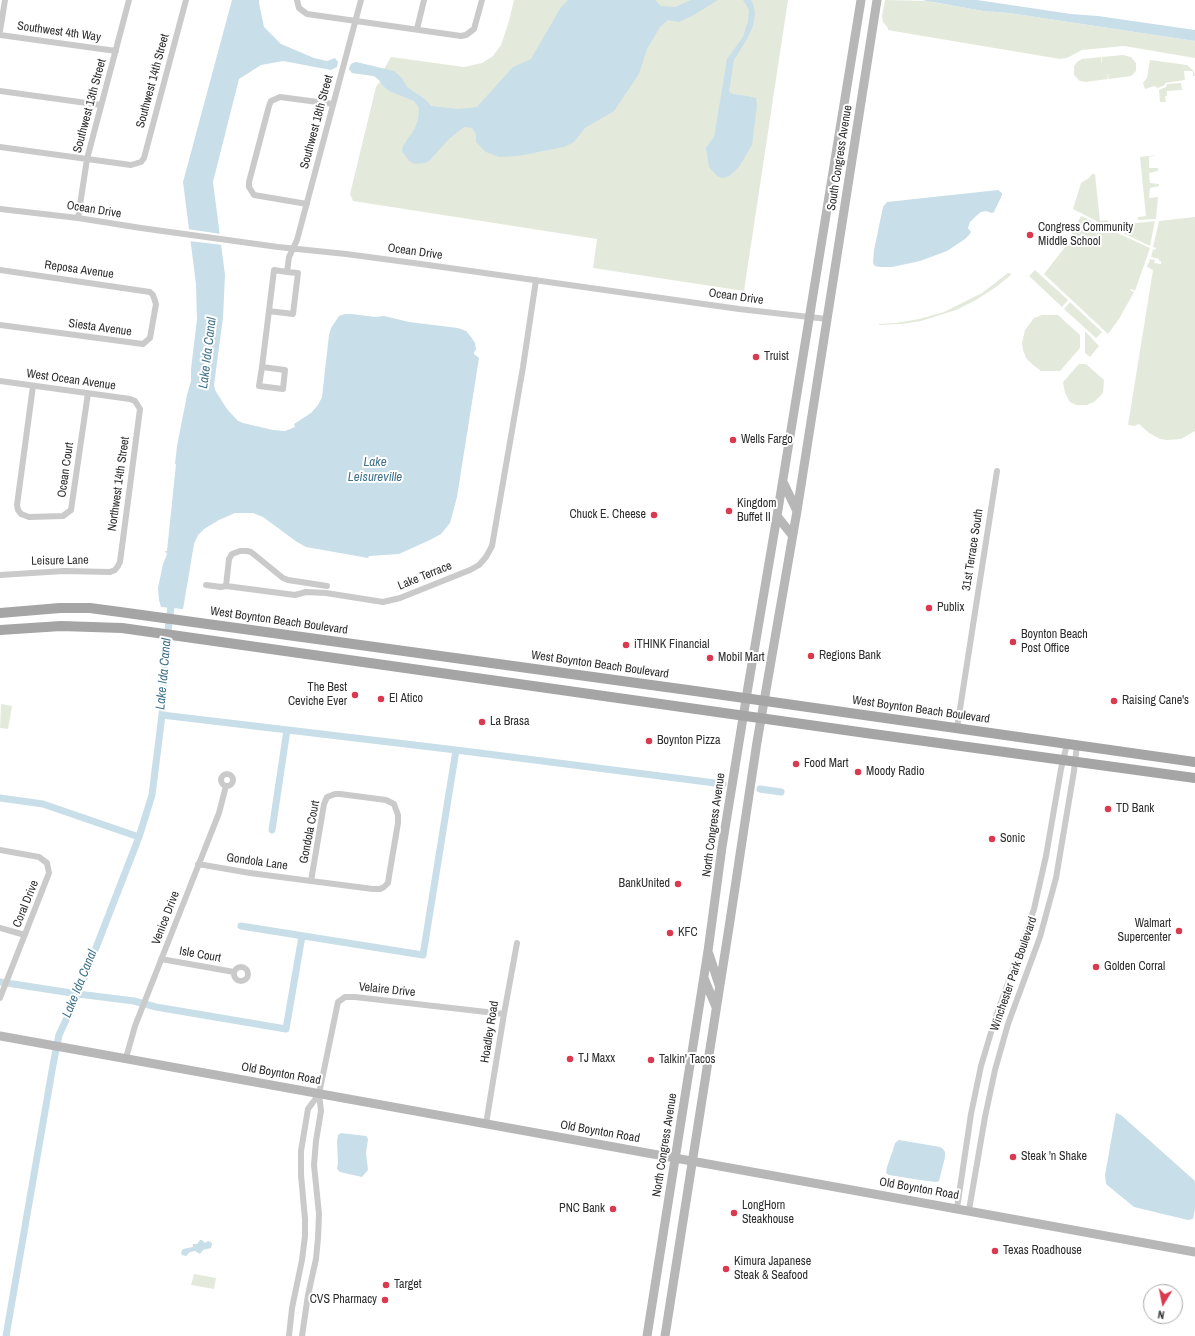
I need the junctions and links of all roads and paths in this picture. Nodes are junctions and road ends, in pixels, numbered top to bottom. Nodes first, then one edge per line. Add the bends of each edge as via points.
1 (5, 0) edge
2 (130, 0) edge
3 (186, 0) edge
4 (298, 0) edge
5 (361, 0) edge
6 (424, 0) edge
7 (482, 0) edge
8 (861, 0) edge
9 (877, 0) edge
10 (355, 21) junction
11 (417, 29) junction
12 (0, 31) edge
13 (0, 35) edge
14 (116, 51) junction
15 (0, 91) edge
16 (333, 104) junction
17 (101, 105) junction
18 (0, 147) edge
19 (87, 158) junction
20 (307, 204) junction
21 (0, 209) edge
22 (78, 218) junction
23 (293, 249) junction
24 (0, 270) edge
25 (287, 272) junction
26 (536, 280) junction
27 (153, 295) joint
28 (269, 311) junction
29 (809, 318) junction
30 (827, 319) junction
31 (0, 325) edge
32 (262, 367) junction
33 (0, 381) edge
34 (33, 386) junction
35 (88, 393) junction
36 (138, 404) joint
37 (996, 471) dead end
38 (783, 482) junction
39 (797, 511) junction
40 (777, 516) junction
41 (792, 535) junction
42 (118, 566) joint
43 (0, 575) edge
44 (206, 585) dead end
45 (226, 586) junction
46 (327, 586) dead end
47 (0, 612) edge
48 (0, 630) edge
49 (527, 668) junction
50 (552, 672) junction
51 (507, 682) junction
52 (533, 685) junction
53 (746, 698) junction
54 (765, 701) junction
55 (744, 715) junction
56 (762, 718) junction
57 (957, 728) junction
58 (1072, 744) junction
59 (1063, 760) junction
60 (1075, 762) junction
61 (1195, 762) edge
62 (1195, 778) edge
63 (226, 786) dead end
64 (0, 850) edge
65 (198, 864) junction
66 (311, 881) junction
67 (384, 887) joint
68 (0, 928) edge
69 (25, 935) junction
70 (517, 943) dead end
71 (708, 951) junction
72 (161, 959) junction
73 (234, 972) dead end
74 (704, 978) junction
75 (720, 989) junction
76 (1, 996) edge
77 (716, 1009) junction
78 (504, 1014) junction
79 (0, 1036) edge
80 (126, 1058) junction
81 (319, 1094) junction
82 (486, 1124) junction
83 (676, 1158) junction
84 (692, 1160) junction
85 (957, 1208) junction
86 (969, 1210) junction
87 (1195, 1252) edge
88 (289, 1336) edge
89 (302, 1336) edge
90 (647, 1336) edge
91 (664, 1336) edge

1 - 12 street
2 - 14 street, Southwest 13th Street
3 - 19 street, Southwest 14th Street via 144,158 136,164
4 - 10 street via 299,8 307,14
5 - 10 street, Southwest 18th Street
6 - 11 street
7 - 11 street via 474,29 466,35
8 - 29 main road, South Congress Avenue
9 - 30 main road, South Congress Avenue
10 - 11 street
10 - 16 street, Southwest 18th Street
13 - 14 street, Southwest 4th Way
14 - 17 street, Southwest 13th Street
15 - 17 street
16 - 20 street, Southwest 18th Street
16 - 20 street via 280,97 271,102 249,182 254,195
17 - 19 street, Southwest 13th Street
18 - 19 street
19 - 22 street, Southwest 13th Street
20 - 23 street, Southwest 18th Street
21 - 22 street, Ocean Drive
22 - 23 street, Ocean Drive
23 - 25 street, Southwest 18th Street
23 - 26 street, Ocean Drive
24 - 27 street, Reposa Avenue via 150,292
25 - 28 street via 274,270
25 - 28 street via 298,273 293,314
26 - 29 street, Ocean Drive
26 - 45 street, Lake Terrace via 492,546 479,565 439,583 388,601 310,592 295,595
27 - 31 street, Siesta Avenue via 156,304 150,338 143,344
28 - 32 street
29 - 30 street, Ocean Drive
29 - 38 main road, North Congress Avenue
30 - 39 main road
32 - 32 street via 259,386 283,389 285,370
33 - 34 street, West Ocean Avenue
34 - 35 street, West Ocean Avenue
34 - 35 street, Ocean Court via 17,505 20,514 29,517 63,516 70,510
35 - 36 street, West Ocean Avenue via 130,399
36 - 42 street, Northwest 14th Street via 140,409
37 - 57 street, 31st Terrace South
38 - 39 main road
38 - 40 main road, North Congress Avenue
39 - 41 main road
40 - 41 main road
40 - 53 main road, North Congress Avenue
41 - 54 main road
42 - 43 street, Leisure Lane via 110,572 56,571
44 - 45 street, Lake Terrace
45 - 46 street via 231,556 243,550 251,552 283,578
47 - 49 main road, West Boynton Beach Boulevard via 90,608
48 - 51 main road via 38,626 122,628
49 - 50 main road, West Boynton Beach Boulevard
49 - 51 main road
50 - 52 main road
50 - 53 main road, West Boynton Beach Boulevard
51 - 52 main road
52 - 55 main road
53 - 54 main road, West Boynton Beach Boulevard
53 - 55 main road, North Congress Avenue
54 - 56 main road
54 - 57 main road, West Boynton Beach Boulevard
55 - 56 main road
55 - 71 main road, North Congress Avenue
56 - 59 main road
56 - 75 main road
57 - 58 main road, West Boynton Beach Boulevard
58 - 59 street, Winchester Park Boulevard
58 - 60 street, Winchester Park Boulevard
58 - 61 main road, West Boynton Beach Boulevard
59 - 60 main road
59 - 85 street, Winchester Park Boulevard via 1049,844 1034,909 994,1019 980,1072
60 - 62 main road
60 - 86 street, Winchester Park Boulevard via 1053,890 1040,937 1008,1024 995,1070
63 - 65 street, Venice Drive via 219,813
64 - 69 street, Coral Drive via 39,857 49,868 48,877
65 - 66 street, Gondola Lane
65 - 72 street, Venice Drive
66 - 67 street, Gondola Lane via 374,889
66 - 67 street, Gondola Court via 324,804 330,796 340,794 386,800 397,809 398,823 390,876
68 - 69 street
69 - 76 street, Coral Drive
70 - 78 street, Hoadley Road
71 - 74 main road, North Congress Avenue
71 - 75 main road
72 - 73 street, Isle Court
72 - 80 street, Venice Drive via 139,1014
74 - 77 main road
74 - 83 main road, North Congress Avenue
75 - 77 main road
77 - 84 main road
78 - 81 street, Velaire Drive via 345,997 338,1002 336,1009
78 - 82 street, Hoadley Road
79 - 80 main road, Old Boynton Road
80 - 81 main road, Old Boynton Road
81 - 82 main road, Old Boynton Road
81 - 88 street via 308,1108 303,1139 301,1175 305,1236
81 - 89 street via 321,1111 314,1165 318,1243
82 - 83 main road, Old Boynton Road
83 - 84 main road, Old Boynton Road
83 - 90 main road, North Congress Avenue
84 - 85 main road, Old Boynton Road
84 - 91 main road
85 - 86 main road, Old Boynton Road
86 - 87 main road, Old Boynton Road

